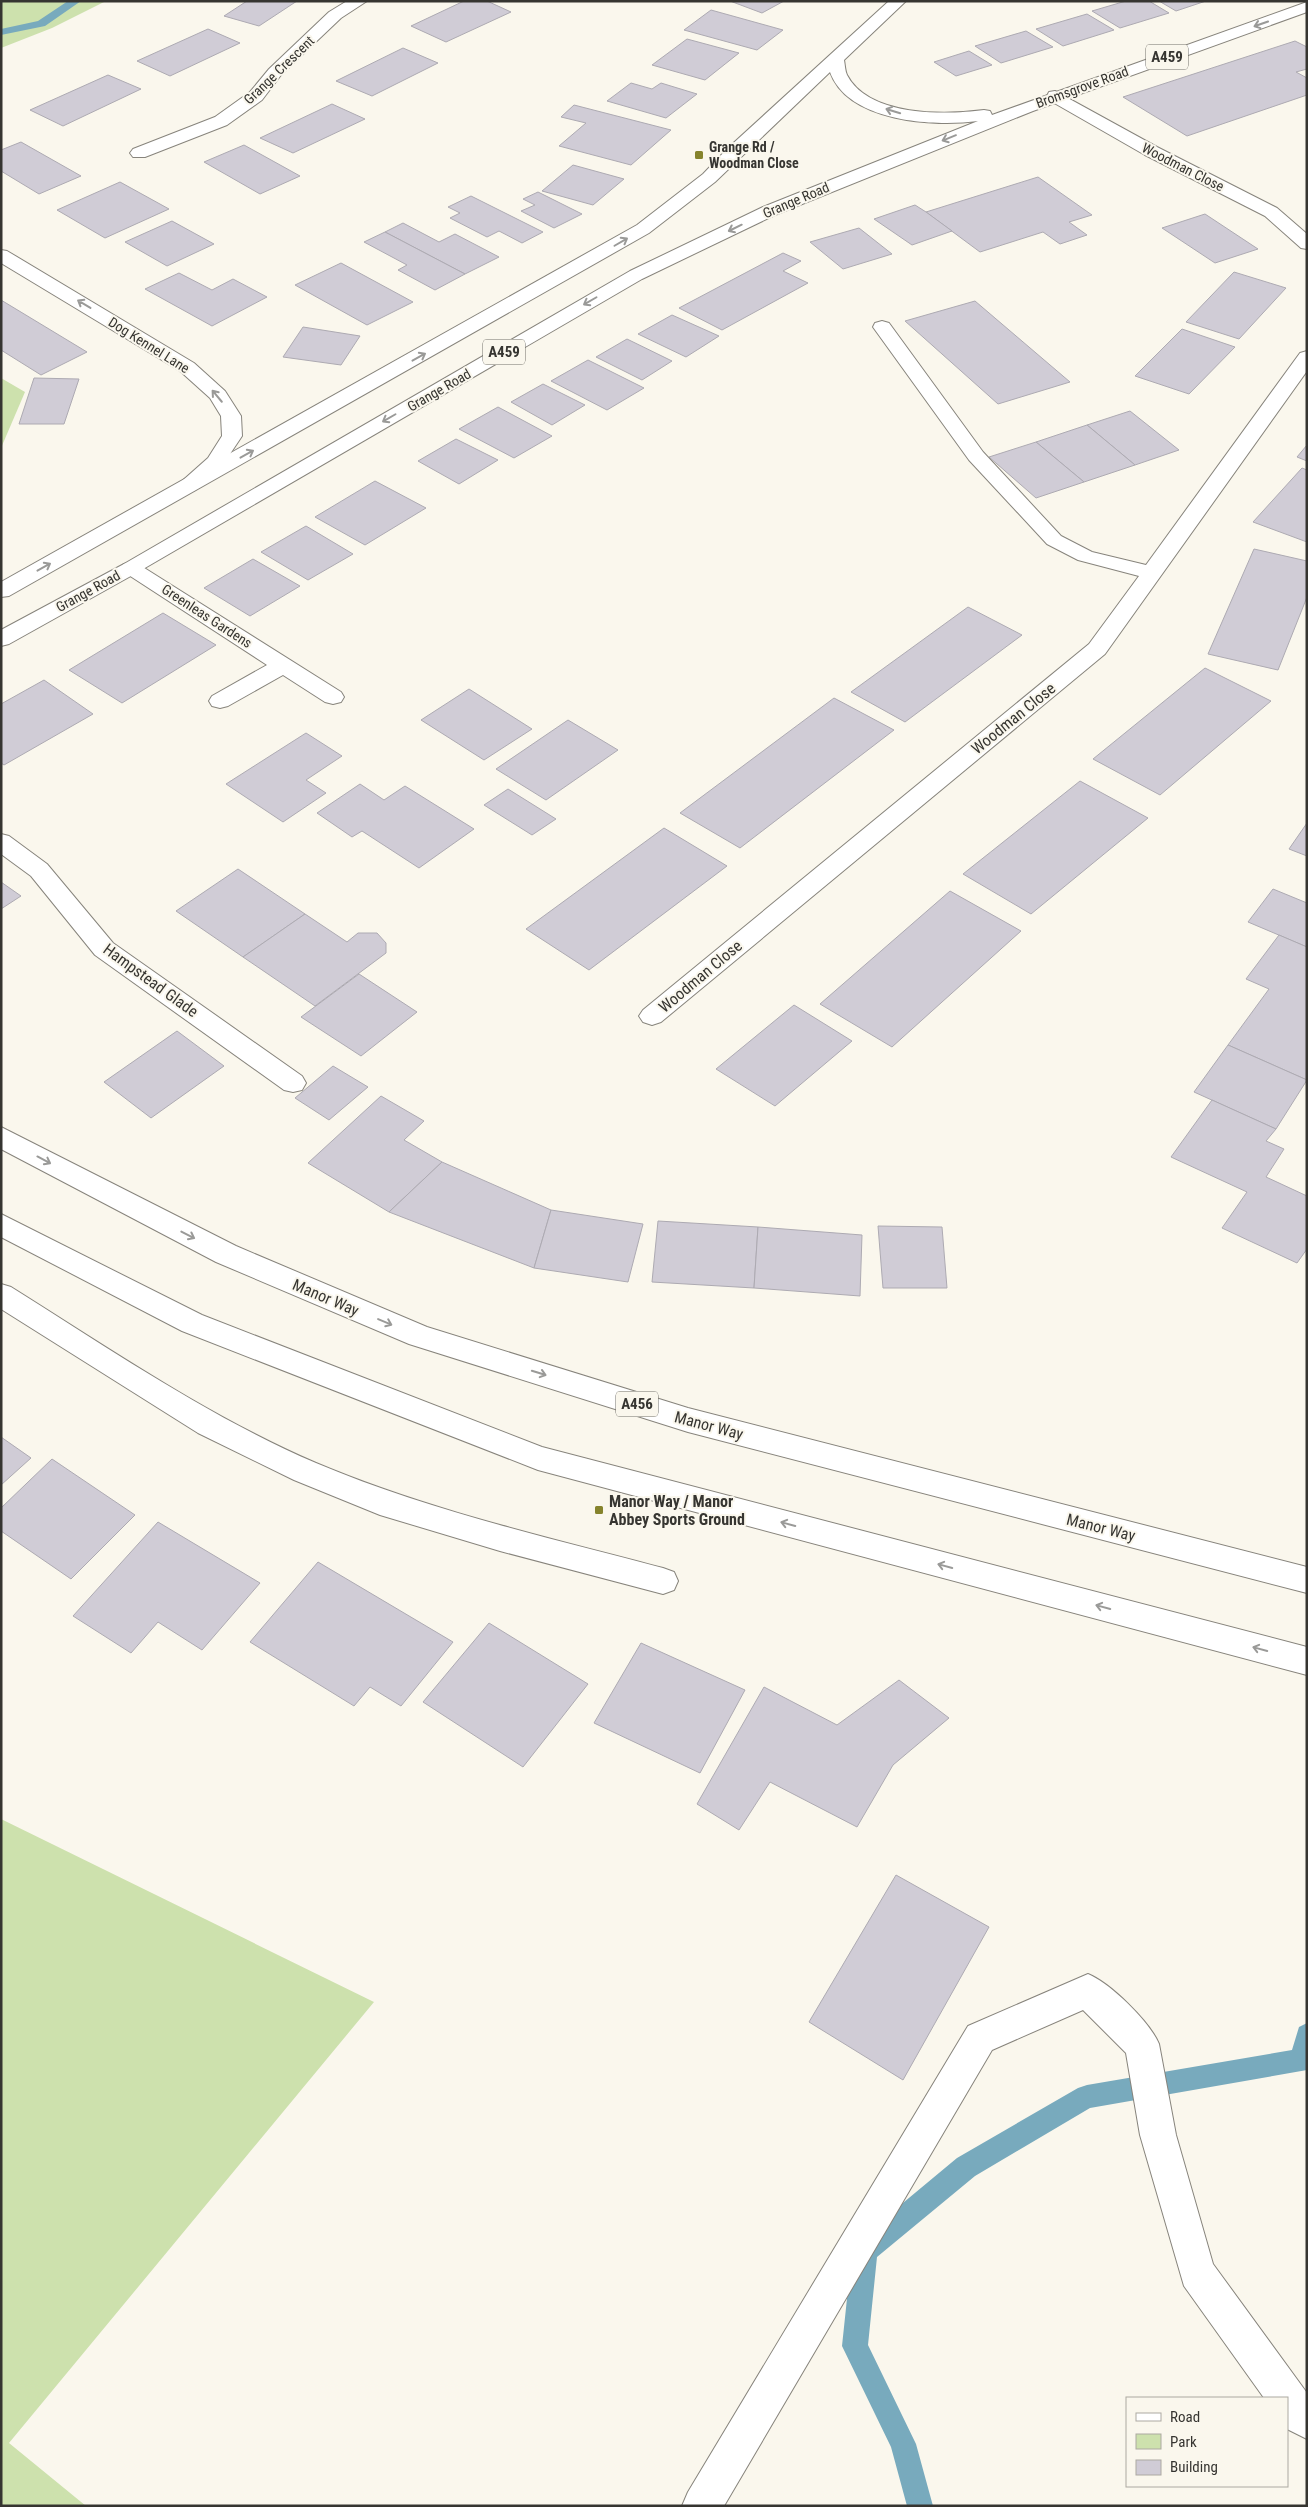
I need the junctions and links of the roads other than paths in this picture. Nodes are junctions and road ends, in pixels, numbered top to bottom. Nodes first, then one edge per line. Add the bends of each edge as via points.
1 (359, 1) edge
2 (898, 1) edge
3 (1307, 7) edge
4 (836, 58) junction
5 (1055, 96) junction
6 (1027, 107) junction
7 (138, 153) dead end
8 (1307, 244) edge
9 (1, 255) edge
10 (882, 327) dead end
11 (1307, 357) edge
12 (183, 490) junction
13 (131, 568) junction
14 (1151, 573) junction
15 (1, 591) edge
16 (1, 639) edge
17 (283, 664) junction
18 (333, 697) dead end
19 (220, 701) dead end
20 (1, 842) edge
21 (652, 1016) dead end
22 (292, 1083) dead end
23 (1, 1137) edge
24 (1, 1224) edge
25 (1, 1295) edge
26 (1307, 1580) edge
27 (663, 1581) dead end
28 (1307, 1661) edge
29 (1286, 2397) edge
30 (1288, 2399) edge
31 (1307, 2420) edge
32 (702, 2506) edge

1 - 7 main road, Grange Crescent via 335,15 256,96 221,121
2 - 4 main road
3 -> 5 main road, Bromsgrove Road / A459
6 -> 4 main road via 961,120 895,113 862,100 840,77
12 -> 4 main road via 643,230 709,178
5 - 6 main road, Bromsgrove Road / A459
5 - 8 main road, Woodman Close via 1151,151 1271,212
6 -> 13 main road, Grange Road / A459 via 769,211 636,275
12 -> 9 main road, Dog Kennel Lane via 216,462 232,436 231,416 218,395 188,367
10 - 14 main road via 976,456 1054,540 1085,556
11 - 14 main road, Woodman Close
15 -> 12 main road
13 - 16 main road, Grange Road / A459
13 - 17 main road, Greenleas Gardens
14 - 21 main road, Woodman Close via 1097,649
17 - 18 main road, Greenleas Gardens
17 - 19 main road
20 - 22 main road, Hampstead Glade via 38,870 104,949
23 -> 26 main road, Manor Way / A456 via 226,1254 419,1336 688,1420
28 -> 24 main road via 538,1458 192,1324
25 - 27 main road via 208,1425 304,1471 380,1502
29 - 32 main road via 1197,2273 1158,2135 1142,2044 1088,1991 980,2038
30 - 31 main road via 1298,2414

